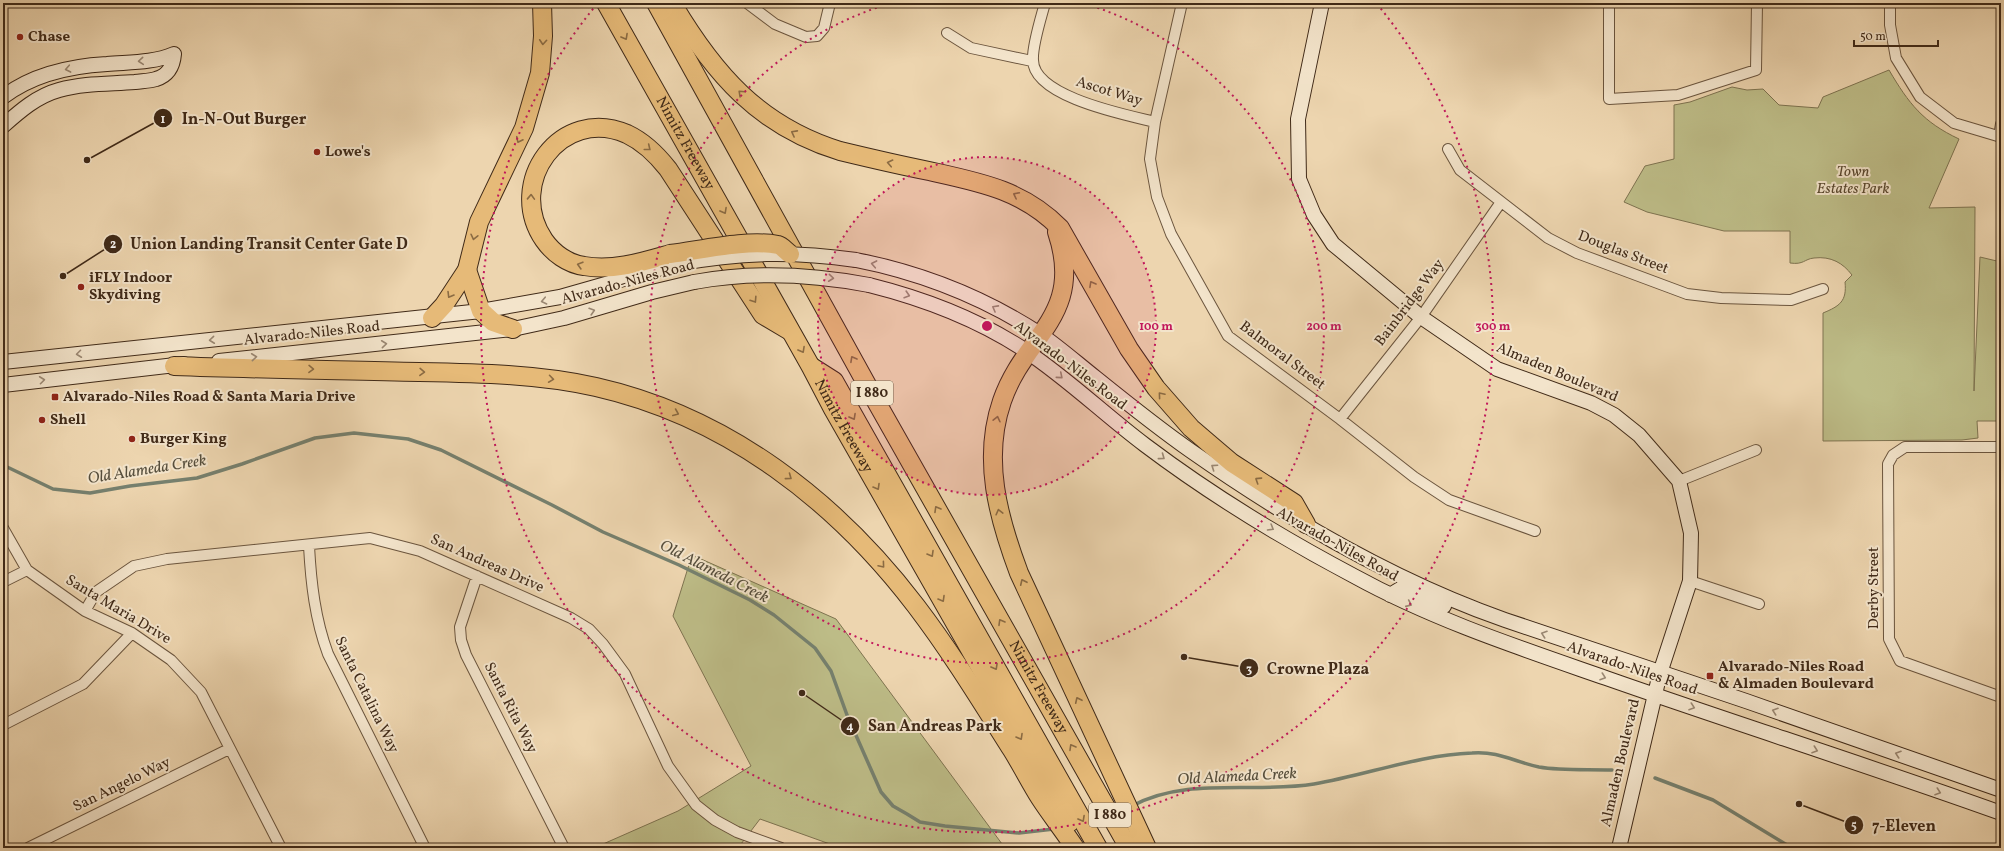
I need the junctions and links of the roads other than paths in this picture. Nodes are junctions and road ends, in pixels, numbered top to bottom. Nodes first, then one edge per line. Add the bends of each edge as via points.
1 (542, 3) edge
2 (606, 3) edge
3 (656, 3) edge
4 (672, 3) edge
5 (747, 3) edge
6 (830, 3) edge
7 (1044, 3) edge
8 (1182, 3) edge
9 (1322, 3) edge
10 (1609, 3) edge
11 (1757, 3) edge
12 (1890, 3) edge
13 (947, 33) dead end
14 (1032, 60) junction
15 (3, 97) edge
16 (1155, 122) junction
17 (2001, 124) edge
18 (3, 126) edge
19 (2000, 137) edge
20 (1448, 149) dead end
21 (1501, 202) junction
22 (1049, 216) junction
23 (790, 254) joint
24 (673, 259) junction
25 (467, 270) junction
26 (1823, 289) dead end
27 (481, 311) junction
28 (1421, 317) junction
29 (432, 318) junction
30 (513, 329) junction
31 (792, 333) junction
32 (1041, 335) junction
33 (1029, 353) junction
34 (3, 362) edge
35 (174, 366) junction
36 (3, 385) edge
37 (1340, 419) junction
38 (2001, 447) edge
39 (1756, 450) dead end
40 (1679, 481) junction
41 (1306, 524) junction
42 (3, 528) edge
43 (1535, 532) dead end
44 (309, 546) junction
45 (27, 570) junction
46 (477, 576) junction
47 (1690, 581) junction
48 (3, 582) edge
49 (1390, 595) junction
50 (1759, 604) dead end
51 (86, 611) junction
52 (1505, 620) junction
53 (132, 633) junction
54 (1660, 673) junction
55 (1655, 695) junction
56 (2001, 697) edge
57 (3, 725) edge
58 (229, 749) junction
59 (2001, 790) edge
60 (1053, 795) junction
61 (2001, 814) edge
62 (28, 848) edge
63 (281, 848) edge
64 (425, 848) edge
65 (564, 848) edge
66 (781, 848) edge
67 (1076, 848) edge
68 (1083, 848) edge
69 (1098, 848) edge
70 (1129, 848) edge
71 (1147, 848) edge
72 (1618, 848) edge

1 -> 25 highway via 542,55 532,103 524,128 478,222
2 -> 31 highway, Nimitz Freeway / I 880
70 -> 3 highway, Nimitz Freeway / I 880 via 885,417
22 -> 4 highway via 1023,199 990,185 840,151 819,145 786,129 756,107 715,67
5 - 6 street via 775,24 806,37 817,36 824,28
7 - 14 street
8 - 16 street, Balmoral Street
9 - 28 main road, Almaden Boulevard via 1298,119 1300,179 1314,215 1333,244
10 - 11 street via 1609,99 1678,95 1756,70
12 - 19 street via 1890,25 1896,58 1920,97 1954,123
13 - 14 street via 971,48
14 - 16 street, Ascot Way via 1036,73 1068,97
18 -> 15 main road via 26,106 58,90 156,79 168,72 174,54 154,60 65,69 30,81
16 - 37 street, Balmoral Street via 1150,159 1157,197 1171,234 1228,336
17 - 19 street
20 - 21 street, Douglas Street via 1460,170
21 - 26 street, Douglas Street via 1548,238 1577,253 1687,294 1721,298 1791,300
21 - 28 street, Bainbridge Way
22 - 32 highway via 1060,240 1064,280 1059,305
41 -> 22 highway via 1294,503 1232,463 1182,418 1156,388 1126,344 1060,228
23 - 24 highway, bridge via 780,245 758,244 726,246
32 -> 23 main road, Alvarado-Niles Road, bridge via 988,304 909,272 856,260
24 -> 27 main road, Alvarado-Niles Road via 560,297
24 -> 31 highway via 597,268 582,266 558,254 540,234 531,208 532,183 543,158 562,140 587,129 614,130 627,134 650,149 668,169 763,315
25 - 27 highway
25 -> 29 highway via 444,305
27 - 29 main road, Alvarado-Niles Road
27 - 30 highway via 492,322
28 - 37 street, Bainbridge Way
28 - 40 main road, Almaden Boulevard via 1497,369 1591,403 1614,415 1639,435
29 -> 34 main road, Alvarado-Niles Road
30 -> 33 main road, Alvarado-Niles Road, bridge via 564,318 687,283 746,275 776,274 838,279 902,293 953,311 1006,338
35 -> 30 main road, Alvarado-Niles Road
31 -> 60 highway, Nimitz Freeway / I 880
32 - 33 highway
41 -> 32 main road, Alvarado-Niles Road via 1190,450
33 -> 49 main road, Alvarado-Niles Road via 1145,445 1184,472 1317,555
71 -> 33 highway via 1005,538 995,496 992,458 998,415 1008,386
36 -> 35 main road, Alvarado-Niles Road
35 -> 60 highway via 493,374 546,378 623,394 674,413 724,436 772,465 816,498 878,560 949,652 1013,751
37 - 43 street, Balmoral Street via 1414,477 1449,500
38 - 56 street, Derby Street via 1905,447 1893,454 1888,464 1889,639 1900,661
39 - 40 street
40 - 47 main road, Almaden Boulevard via 1691,533
41 - 52 main road, Alvarado-Niles Road via 1414,582 1472,609
42 - 45 street, Santa Maria Drive
44 - 46 street, San Andreas Drive via 370,538 420,551
44 - 51 street, San Andreas Drive via 167,559 134,566 96,592
44 - 64 street, Santa Catalina Way via 314,604 320,634
45 - 48 street
45 - 51 street, Santa Maria Drive
46 - 65 street, Santa Rita Way via 460,627 461,640 466,655
46 - 66 street, San Andreas Drive via 571,618 589,629 625,674 668,766 696,805 714,820 737,832
47 - 50 street
47 - 54 main road, Almaden Boulevard
49 - 52 main road via 1400,589 1495,623
49 -> 55 main road, Alvarado-Niles Road via 1498,640
51 - 53 street, Santa Maria Drive
54 -> 52 main road, Alvarado-Niles Road
53 - 57 street via 83,684
53 - 58 street, Santa Maria Drive via 171,660 201,692
54 - 55 main road, Almaden Boulevard
59 -> 54 main road, Alvarado-Niles Road
55 -> 61 main road, Alvarado-Niles Road
55 - 72 main road, Almaden Boulevard
58 - 62 street, San Angelo Way
58 - 63 street, Santa Maria Drive
60 - 67 highway
60 - 68 highway, Nimitz Freeway / I 880
60 -> 69 highway, I 880

